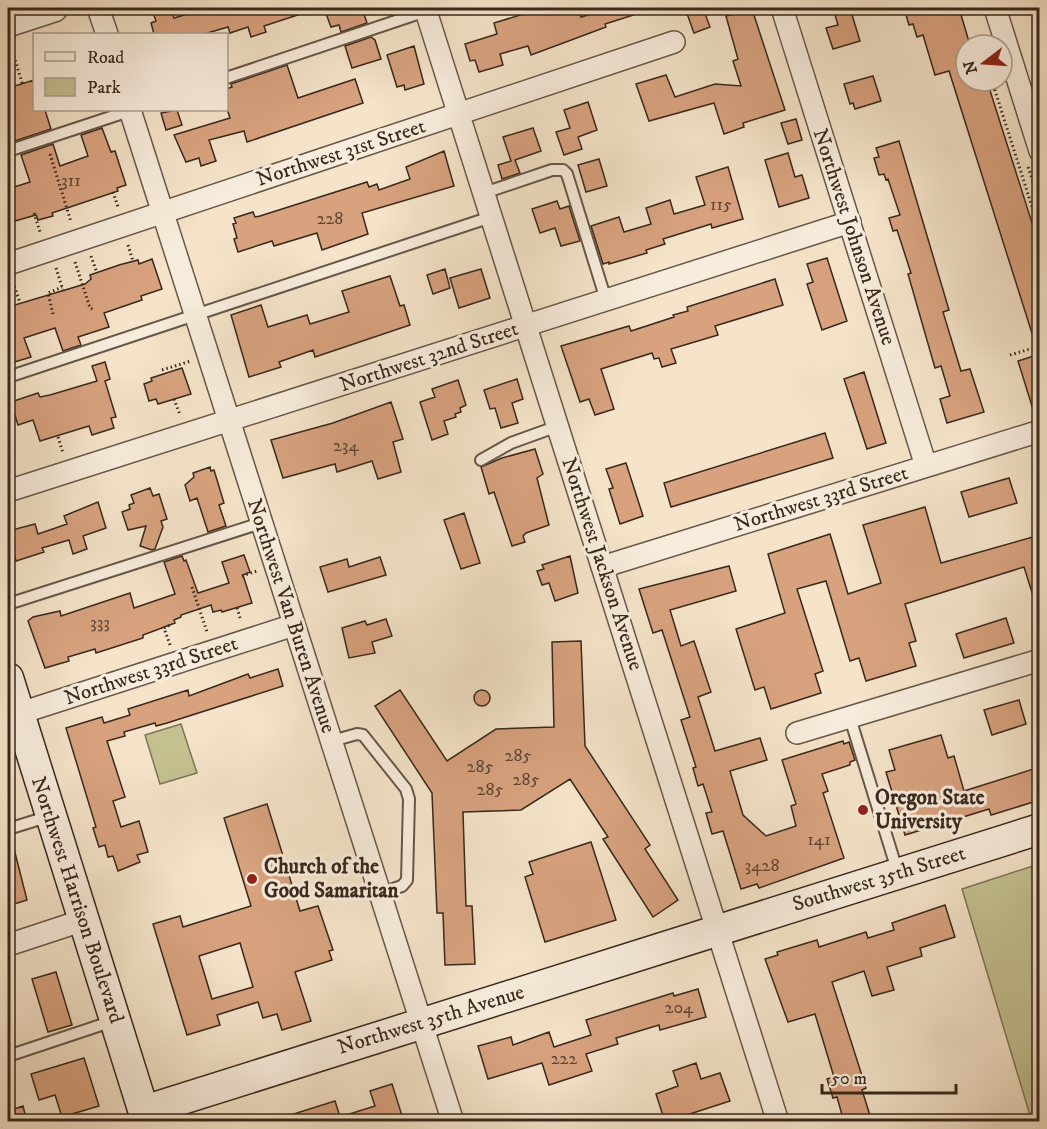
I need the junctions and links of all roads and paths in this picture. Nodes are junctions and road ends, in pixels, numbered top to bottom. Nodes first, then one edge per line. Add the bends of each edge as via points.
1 (54, 8) edge
2 (98, 8) edge
3 (782, 8) edge
4 (995, 8) edge
5 (425, 9) edge
6 (9, 33) edge
7 (107, 33) edge
8 (674, 42) dead end
9 (228, 77) edge
10 (23, 86) dead end
11 (996, 93) edge
12 (128, 111) edge
13 (131, 111) edge
14 (459, 114) junction
15 (8, 151) edge
16 (1040, 151) edge
17 (50, 154) dead end
18 (484, 193) junction
19 (34, 213) dead end
20 (162, 213) junction
21 (491, 217) junction
22 (850, 222) junction
23 (40, 232) dead end
24 (1040, 232) edge
25 (80, 252) junction
26 (56, 266) dead end
27 (10, 272) edge
28 (97, 273) dead end
29 (606, 300) junction
30 (20, 303) dead end
31 (93, 309) dead end
32 (53, 314) dead end
33 (195, 316) junction
34 (526, 326) junction
35 (1040, 346) edge
36 (1010, 356) dead end
37 (192, 360) dead end
38 (162, 370) dead end
39 (8, 376) edge
40 (174, 399) dead end
41 (180, 415) dead end
42 (229, 422) junction
43 (558, 426) junction
44 (1040, 432) edge
45 (481, 460) dead end
46 (926, 466) junction
47 (8, 491) edge
48 (261, 523) junction
49 (602, 567) junction
50 (258, 571) dead end
51 (242, 576) dead end
52 (192, 587) dead end
53 (8, 604) edge
54 (170, 625) dead end
55 (294, 625) junction
56 (213, 651) junction
57 (1040, 660) edge
58 (176, 663) junction
59 (8, 678) edge
60 (13, 715) edge
61 (850, 718) junction
62 (797, 733) dead end
63 (332, 741) junction
64 (50, 816) junction
65 (8, 829) edge
66 (1040, 829) edge
67 (898, 873) junction
68 (381, 893) junction
69 (84, 920) junction
70 (719, 930) junction
71 (8, 945) edge
72 (115, 1020) junction
73 (422, 1022) junction
74 (8, 1056) edge
75 (141, 1118) edge
76 (453, 1122) edge
77 (778, 1122) edge

1 - 6 street
2 - 7 street
3 - 22 street, Northwest Johnson Avenue
4 - 16 street
5 - 9 lane
5 - 14 street, Northwest Jackson Avenue
6 - 10 path
8 - 14 street, Northwest 31st Street
11 - 24 path
12 - 15 lane
13 - 20 street, Northwest Van Buren Avenue
14 - 18 street, Northwest Jackson Avenue
14 - 20 street, Northwest 31st Street
17 - 25 path
18 - 21 street, Northwest Jackson Avenue
18 - 29 lane via 552,170 563,170
19 - 23 path
20 - 25 street, Northwest 31st Street
20 - 33 street, Northwest Van Buren Avenue
21 - 33 lane
21 - 34 street, Northwest Jackson Avenue
22 - 29 street, Northwest 32nd Street
22 - 46 street, Northwest Johnson Avenue
25 - 27 street, Northwest 31st Street
25 - 28 path
25 - 31 path
26 - 32 path via 63,289 48,293
27 - 30 path
29 - 34 street, Northwest 32nd Street
33 - 39 lane
33 - 42 street, Northwest Van Buren Avenue
34 - 42 street, Northwest 32nd Street
34 - 43 street, Northwest Jackson Avenue
35 - 36 path
37 - 38 path
40 - 41 path
42 - 47 street, Northwest 32nd Street
42 - 48 street, Northwest Van Buren Avenue
43 - 45 lane via 511,443
43 - 49 street, Northwest Jackson Avenue
44 - 46 street, Northwest 33rd Street
46 - 49 street, Northwest 33rd Street
48 - 53 lane
48 - 55 street, Northwest Van Buren Avenue
49 - 70 street, Northwest Jackson Avenue
50 - 51 path
52 - 56 path
54 - 58 path via 164,628
55 - 56 street, Northwest 33rd Street
55 - 63 street, Northwest Van Buren Avenue
56 - 58 street, Northwest 33rd Street
57 - 61 street
58 - 60 street, Northwest 33rd Street
59 - 60 main road, Northwest Harrison Boulevard
60 - 64 main road, Northwest Harrison Boulevard
61 - 62 street
61 - 67 lane
63 - 68 street, Northwest Van Buren Avenue
63 - 68 lane via 363,735 406,789 407,880 402,886
64 - 65 lane
64 - 69 main road, Northwest Harrison Boulevard
66 - 67 main road, Southwest 35th Street
67 - 70 main road, Southwest 35th Street
68 - 73 street, Northwest Van Buren Avenue
69 - 71 street
69 - 72 main road, Northwest Harrison Boulevard
70 - 73 main road, Northwest 35th Avenue
70 - 77 street, Northwest Jackson Avenue
72 - 74 lane
72 - 75 main road, Northwest Harrison Boulevard
73 - 75 main road, Northwest 35th Avenue
73 - 76 street, Northwest Van Buren Avenue

